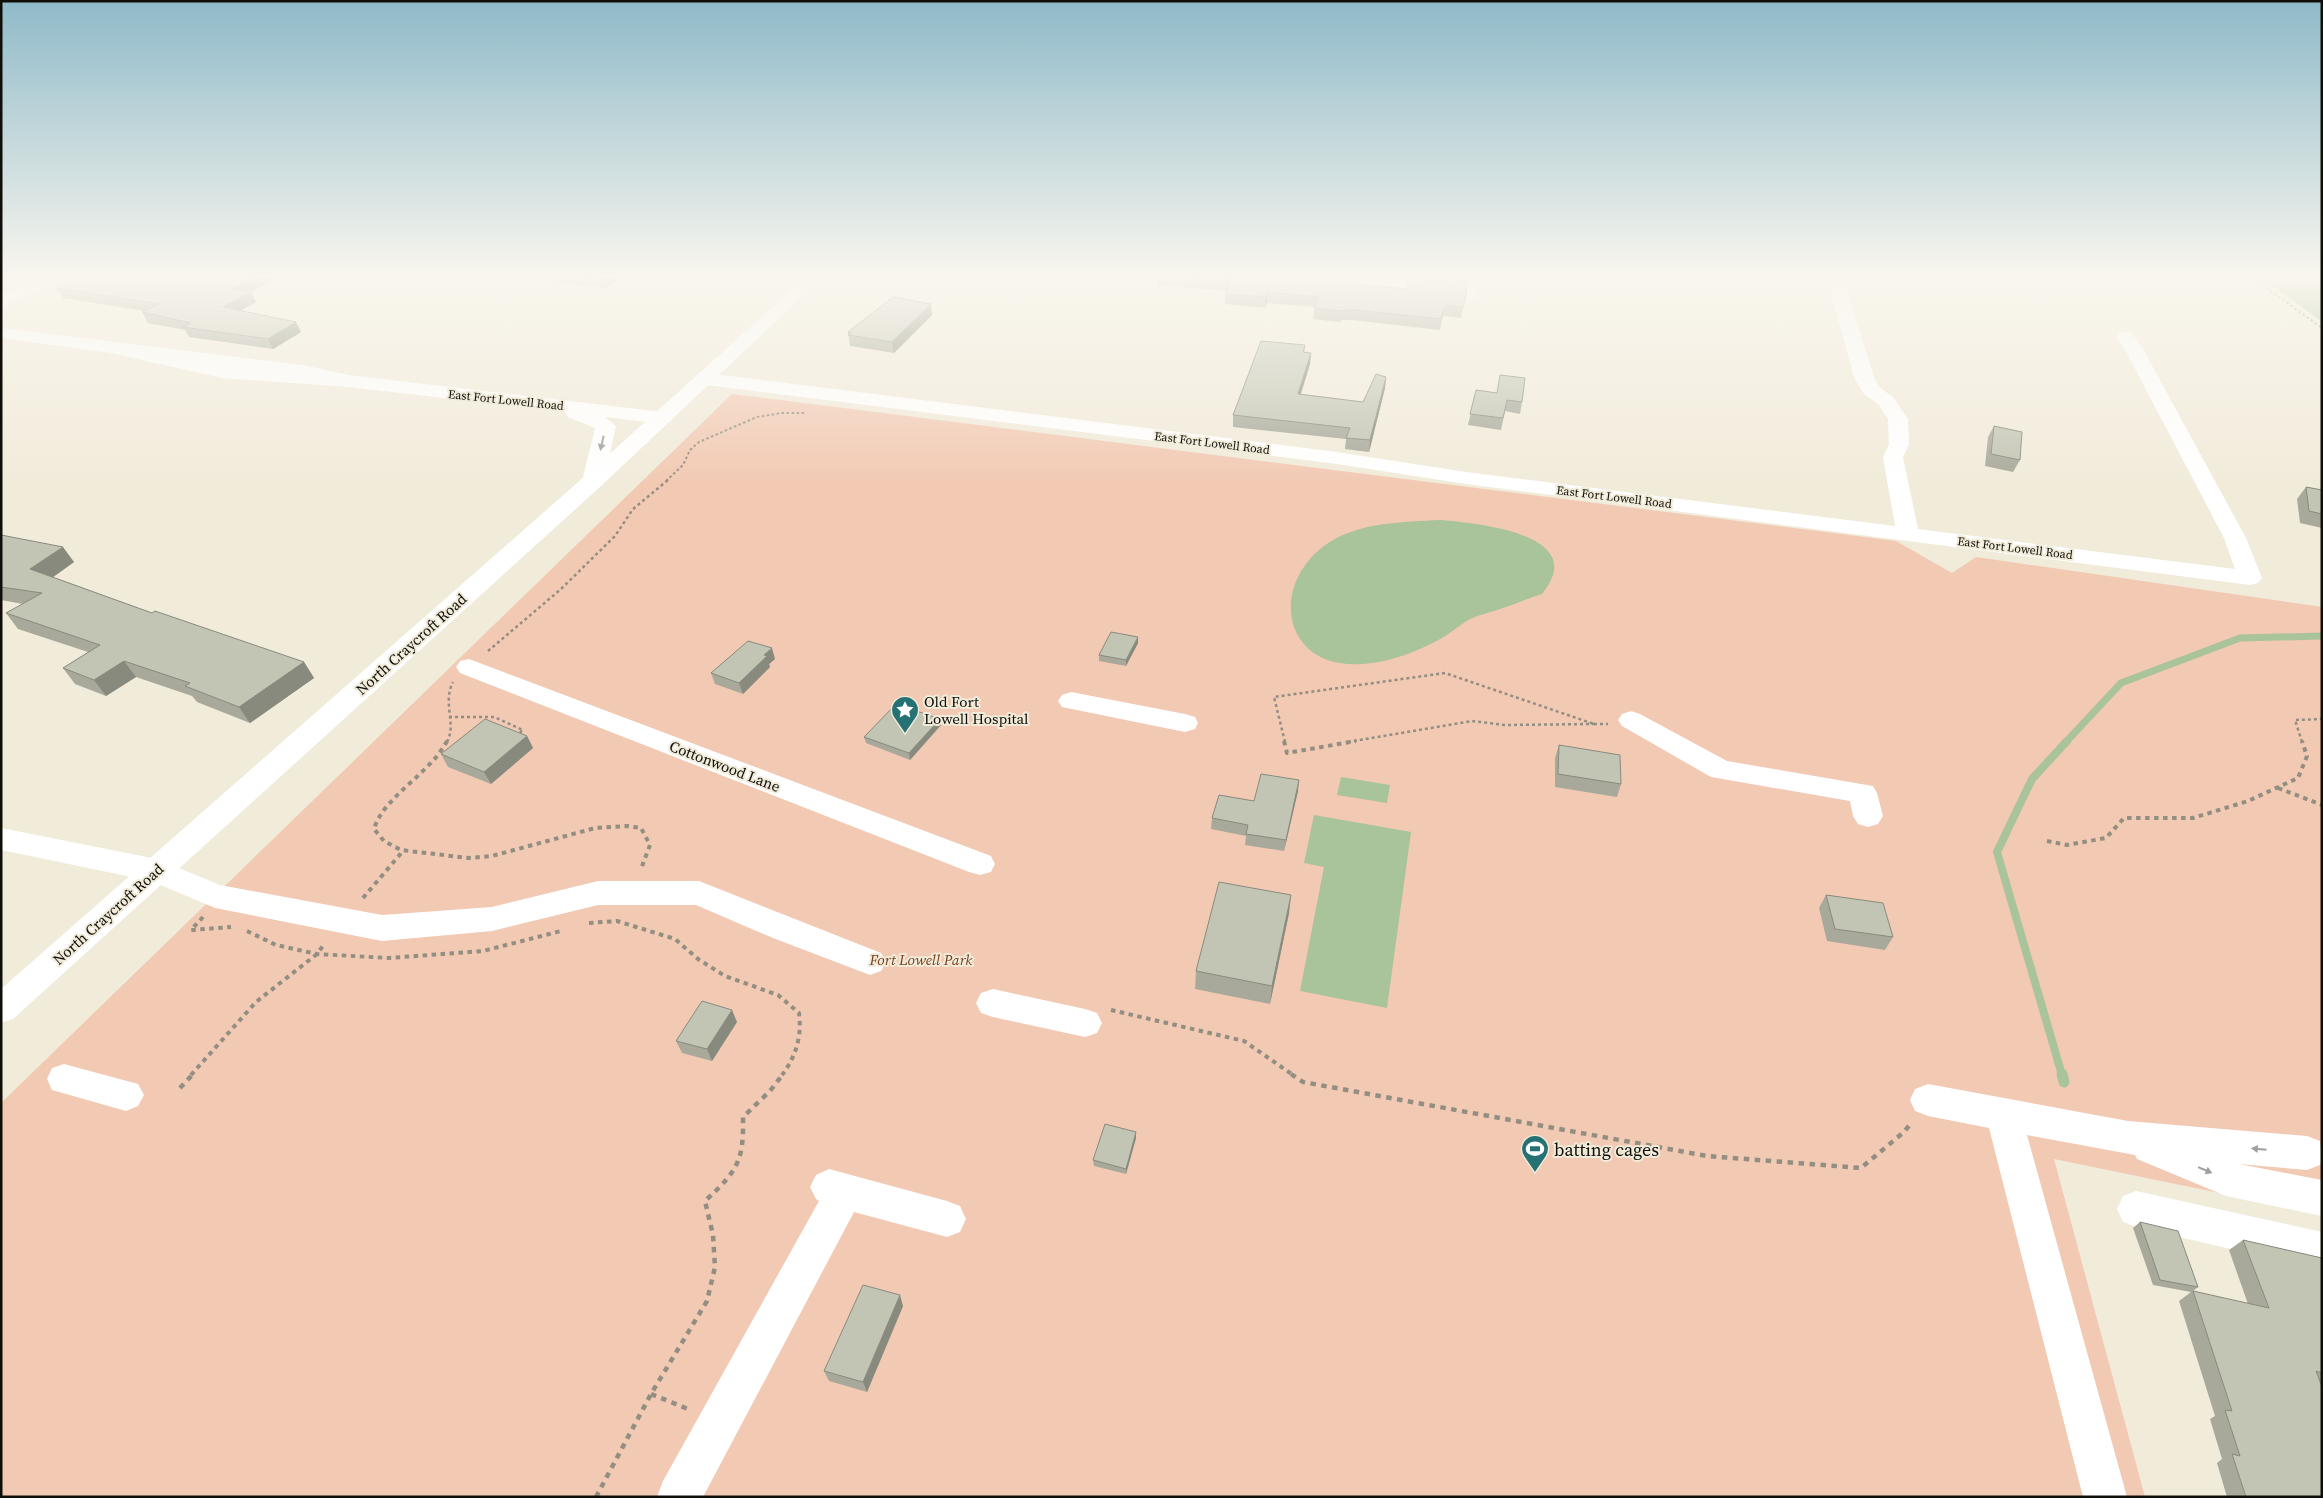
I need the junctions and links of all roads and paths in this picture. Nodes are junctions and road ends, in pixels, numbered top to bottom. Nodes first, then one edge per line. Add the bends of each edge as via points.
1 (102, 346) edge
2 (741, 346) edge
3 (1855, 346) edge
4 (2132, 346) edge
5 (706, 379) junction
6 (543, 404) junction
7 (663, 418) junction
8 (593, 481) junction
9 (1908, 535) junction
10 (470, 667) dead end
11 (1071, 701) dead end
12 (449, 717) dead end
13 (2322, 719) edge
14 (1631, 720) joint
15 (1185, 723) dead end
16 (1594, 724) junction
17 (511, 739) edge
18 (2277, 787) junction
19 (2322, 805) edge
20 (1868, 816) dead end
21 (1, 839) edge
22 (2047, 841) dead end
23 (403, 851) dead end
24 (980, 864) dead end
25 (157, 871) junction
26 (224, 898) junction
27 (344, 920) junction
28 (580, 924) dead end
29 (237, 928) dead end
30 (244, 930) dead end
31 (564, 930) dead end
32 (317, 954) junction
33 (870, 962) dead end
34 (994, 1003) dead end
35 (1, 1009) edge
36 (1097, 1016) joint
37 (64, 1079) dead end
38 (180, 1088) dead end
39 (126, 1095) dead end
40 (1928, 1100) joint
41 (2004, 1116) junction
42 (2128, 1138) junction
43 (2307, 1153) dead end
44 (2322, 1198) edge
45 (2136, 1209) dead end
46 (946, 1219) dead end
47 (2322, 1251) edge
48 (596, 1497) edge
49 (679, 1497) edge
50 (2105, 1497) edge

1 - 6 street, East Fort Lowell Road via 302,371 349,382
2 - 5 street, North Craycroft Road
3 - 9 street via 1871,390 1886,401 1898,419 1899,444 1893,457
4 - 9 street, East Fort Lowell Road via 2235,538 2250,578
5 - 7 street, North Craycroft Road
5 - 9 street, East Fort Lowell Road via 1337,458 1466,478
6 - 7 street, East Fort Lowell Road
6 -> 8 street via 594,419 606,426
7 - 8 street, North Craycroft Road
8 - 25 street, North Craycroft Road
10 - 24 street, Cottonwood Lane
11 - 15 street
12 - 17 path via 494,717 523,730
13 - 18 path via 2295,720 2307,756 2298,778
14 - 16 path
14 - 20 street via 1722,770 1863,793
16 - 16 path via 1505,726 1472,721 1287,753 1274,697 1445,673
18 - 19 path
18 - 22 path via 2248,801 2193,818 2124,818 2106,838 2067,845
21 - 25 street
23 - 27 path
25 - 26 street
25 - 35 street, North Craycroft Road
26 - 27 street
26 - 29 path via 191,930
27 - 32 path
27 - 33 street via 382,928 492,919 598,893 699,893
28 - 48 path via 617,921 675,939 725,976 778,996 799,1014 800,1036 794,1059 743,1117 742,1159 728,1180 705,1201 714,1235 715,1267 707,1301 651,1394
30 - 32 path via 276,945
31 - 32 path via 483,951 434,956 389,958
32 - 38 path via 256,1002
34 - 36 street
36 - 40 path via 1244,1041 1303,1082 1707,1156 1860,1168 1904,1132
37 - 39 street
40 - 41 street
41 - 42 street
41 - 50 street
43 -> 42 street
42 -> 44 street via 2226,1180
45 - 47 street
46 - 49 street via 837,1189

